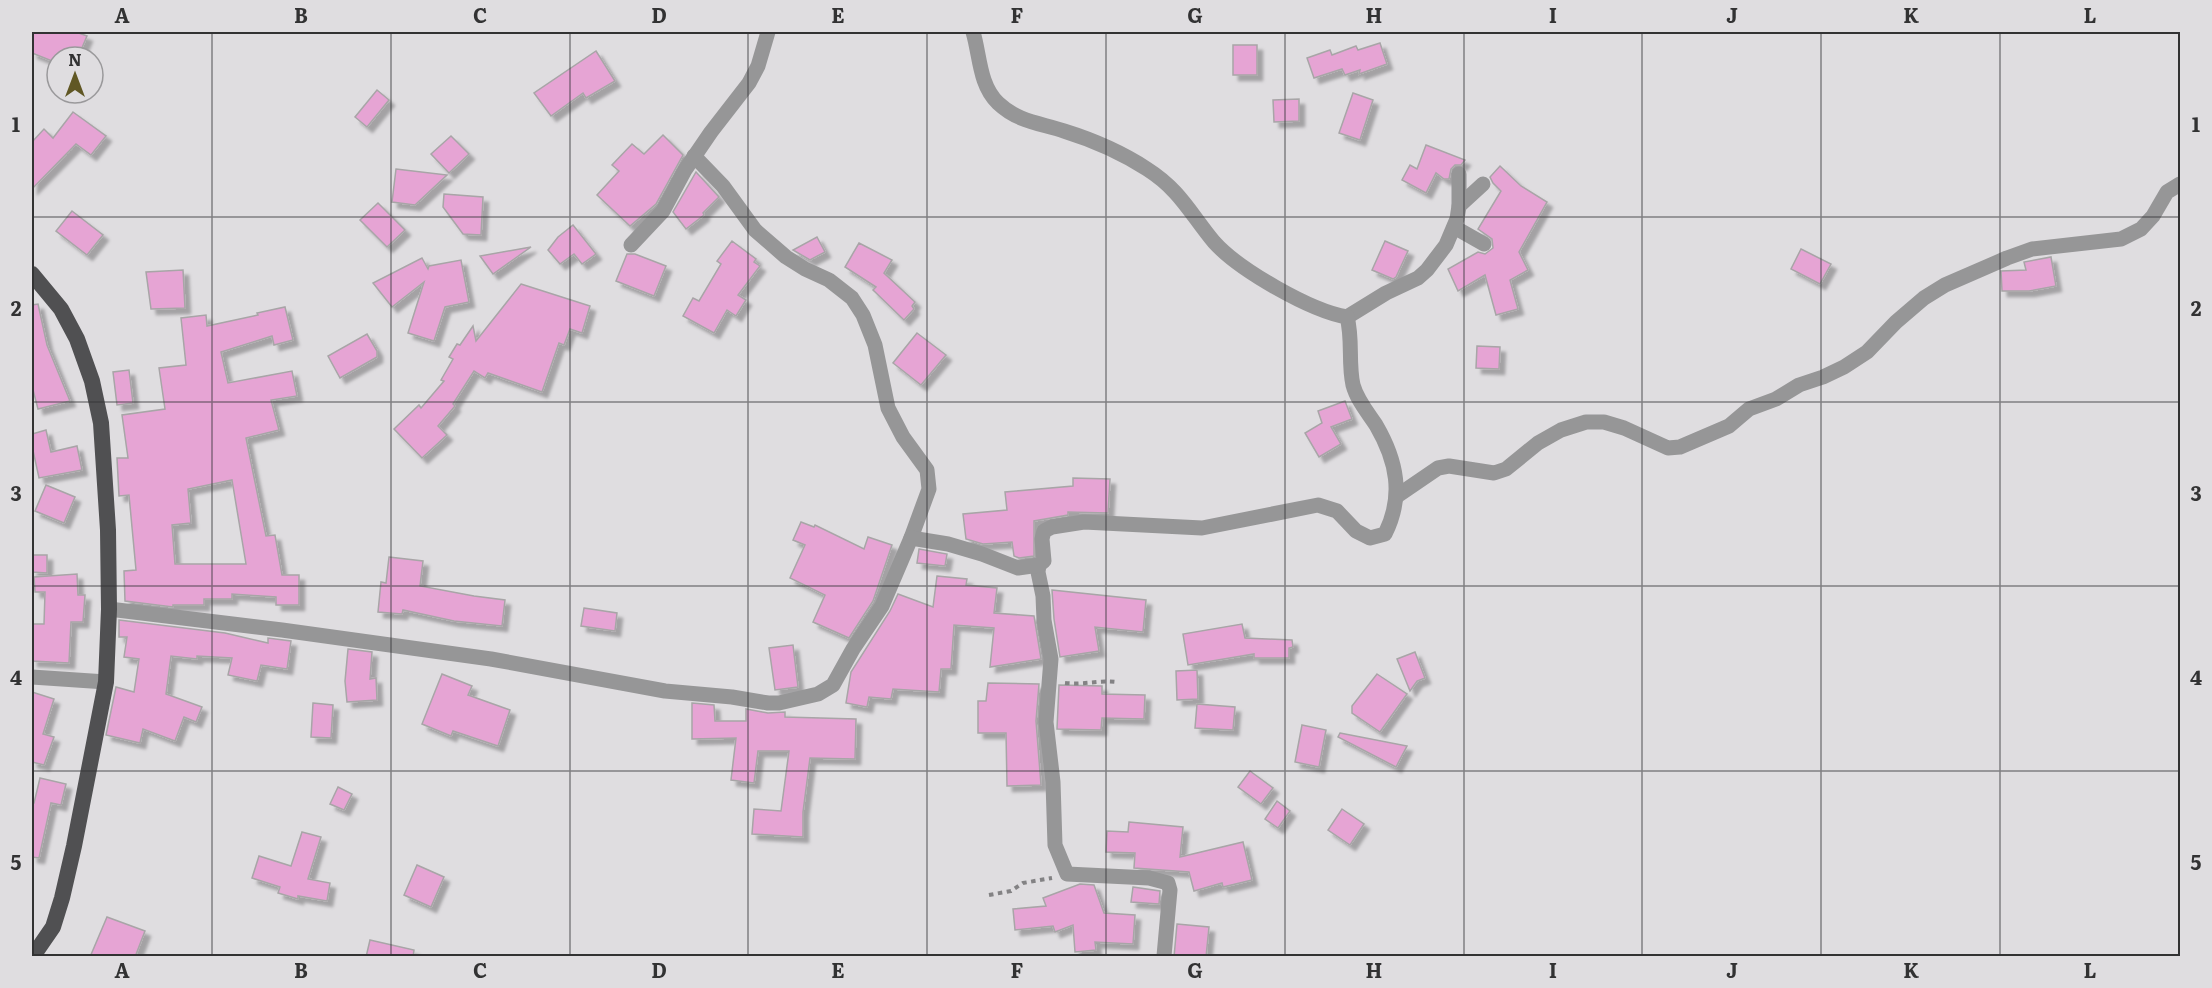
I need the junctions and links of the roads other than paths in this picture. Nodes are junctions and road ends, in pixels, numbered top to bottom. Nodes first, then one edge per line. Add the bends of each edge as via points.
1 (768, 32) edge
2 (973, 32) edge
3 (694, 156) junction
4 (1459, 174) dead end
5 (1483, 184) dead end
6 (2181, 184) edge
7 (1459, 206) junction
8 (1454, 227) junction
9 (1484, 244) dead end
10 (631, 245) dead end
11 (32, 274) edge
12 (1354, 312) junction
13 (1397, 496) junction
14 (911, 538) junction
15 (1039, 565) junction
16 (109, 609) junction
17 (32, 677) edge
18 (106, 682) junction
19 (33, 957) edge
20 (1164, 957) edge

1 - 3 street via 749,83
2 - 12 street via 989,93 1011,113 1028,122 1099,143 1149,170 1177,192 1215,242 1266,281 1332,314
3 - 10 street via 663,211
3 - 14 street via 723,186 755,230 786,257 829,280 852,298 864,315 875,345 888,408 927,470 929,489
4 - 7 street
5 - 7 street
6 - 13 street via 2167,192 2141,229 2121,239 2032,249 1955,281 1924,298 1872,348 1844,367 1749,409 1729,426 1680,447 1668,448 1604,422 1586,422 1538,443 1506,469 1494,473 1438,468
7 - 8 street
8 - 9 street
8 - 12 street via 1446,245 1418,278
11 - 16 highway via 61,309 92,381 101,423
12 - 13 street via 1353,387 1393,461
13 - 15 street via 1385,534 1370,538 1356,531 1337,511 1318,505 1202,528 1084,522 1052,526 1044,531 1044,561
14 - 15 street via 948,544 1018,568
14 - 16 street via 882,606 833,686 818,694 768,704 665,691 491,659
15 - 20 street via 1051,659 1046,722 1055,845 1067,874 1149,878 1168,883
16 - 18 highway
17 - 18 street
18 - 19 highway via 62,898 53,927

